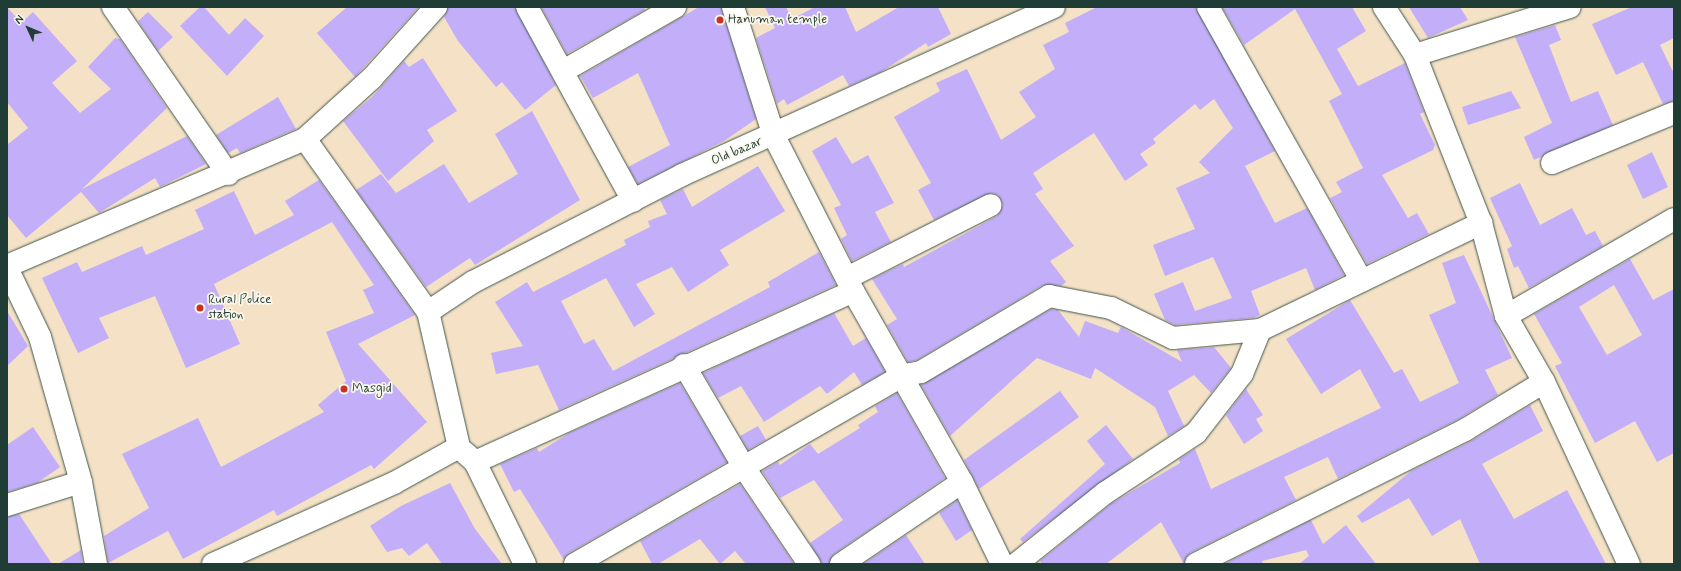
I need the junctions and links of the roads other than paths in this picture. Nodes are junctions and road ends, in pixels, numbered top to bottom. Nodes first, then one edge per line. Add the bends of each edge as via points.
1 (113, 7) edge
2 (436, 7) edge
3 (527, 7) edge
4 (675, 7) edge
5 (733, 7) edge
6 (1054, 7) edge
7 (1208, 7) edge
8 (1384, 7) edge
9 (1570, 7) edge
10 (1415, 55) junction
11 (565, 70) junction
12 (1674, 113) edge
13 (774, 136) junction
14 (305, 139) junction
15 (1552, 163) dead end
16 (228, 174) junction
17 (633, 201) junction
18 (990, 205) dead end
19 (1674, 219) edge
20 (1481, 223) junction
21 (7, 267) edge
22 (1362, 281) junction
23 (850, 284) junction
24 (428, 312) junction
25 (1506, 316) junction
26 (1260, 330) junction
27 (684, 365) junction
28 (904, 375) junction
29 (1544, 382) junction
30 (459, 447) junction
31 (475, 462) junction
32 (745, 469) junction
33 (81, 482) junction
34 (962, 482) junction
35 (7, 505) edge
36 (96, 564) edge
37 (213, 564) edge
38 (525, 564) edge
39 (575, 564) edge
40 (809, 564) edge
41 (841, 564) edge
42 (1002, 564) edge
43 (1016, 564) edge
44 (1196, 564) edge
45 (1629, 564) edge

1 - 16 street
2 - 14 street via 372,78
3 - 11 street
4 - 11 street
5 - 13 street
6 - 13 street, Old bazar
7 - 22 street
8 - 10 street
9 - 10 street
10 - 20 street
11 - 17 street
12 - 15 street
13 - 17 street, Old bazar
13 - 23 street
14 - 16 street
14 - 24 street
16 - 21 street
17 - 24 street, Old bazar via 473,282
18 - 23 street
19 - 25 street
20 - 22 street
20 - 25 street
21 - 33 street via 40,337
22 - 26 street
23 - 27 street
23 - 28 street
24 - 30 street
25 - 29 street
26 - 28 street via 1173,338 1111,308 1049,296 921,372
26 - 43 street via 1242,374 1196,433 1105,493
27 - 31 street
27 - 32 street via 736,446
28 - 32 street
28 - 34 street
29 - 44 street via 1465,430
29 - 45 street
30 - 31 street
30 - 37 street via 394,483
31 - 38 street
32 - 39 street
32 - 40 street
33 - 35 street
33 - 36 street
34 - 41 street
34 - 42 street

